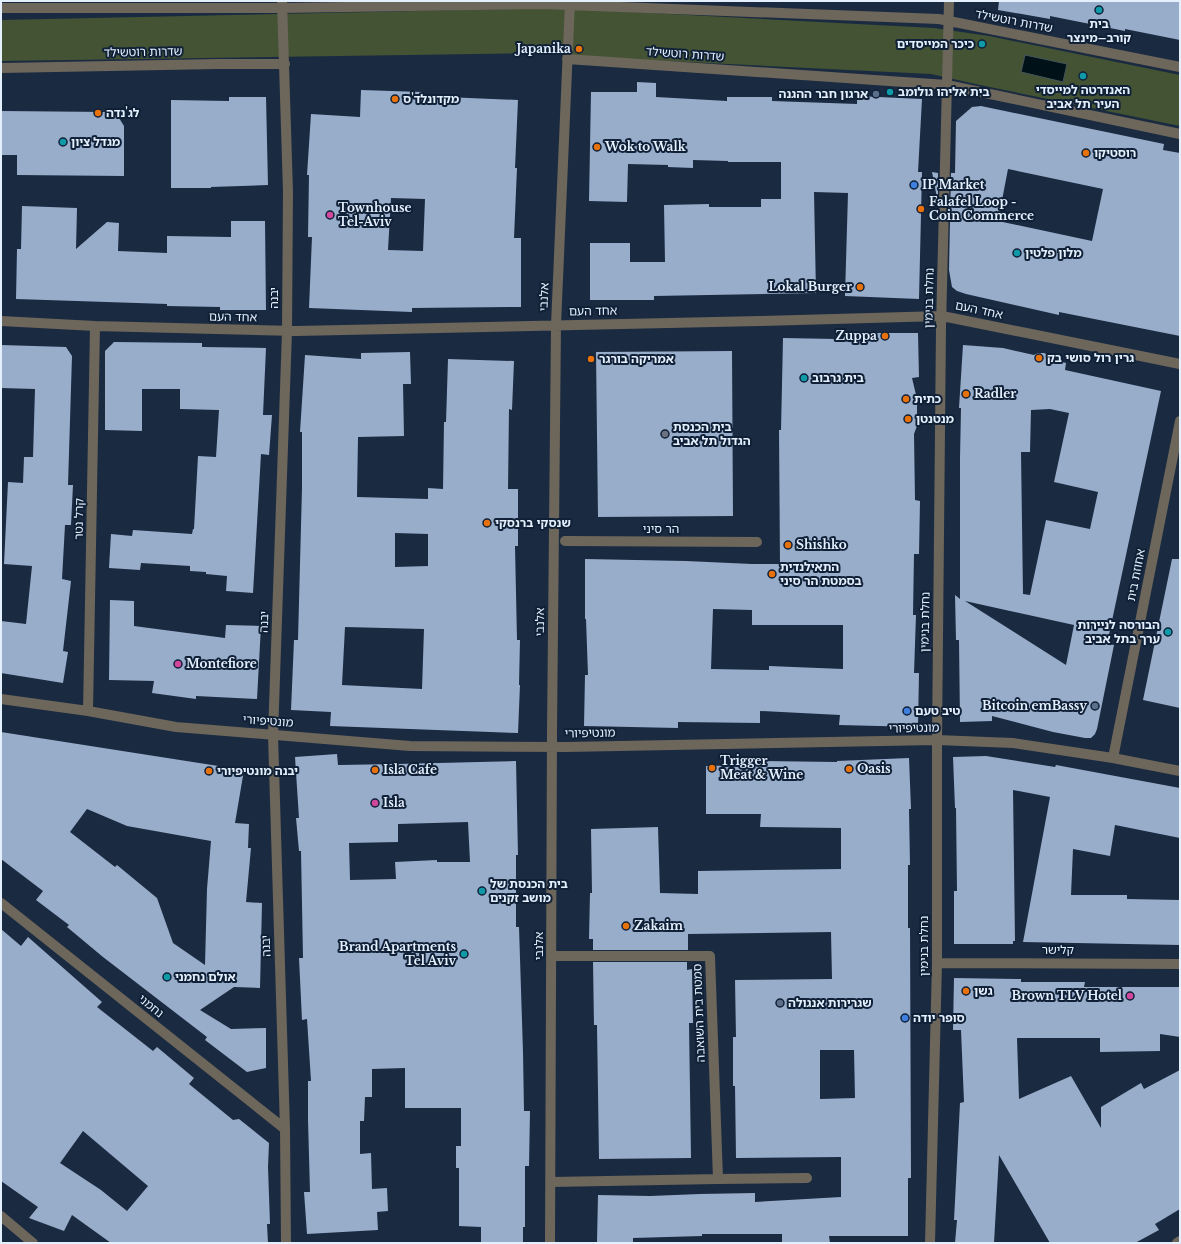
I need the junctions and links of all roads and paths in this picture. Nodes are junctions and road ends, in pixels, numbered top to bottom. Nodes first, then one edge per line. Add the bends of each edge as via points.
1 (949, 1) edge
2 (570, 3) edge
3 (81, 4) edge
4 (282, 4) edge
5 (1, 8) edge
6 (948, 21) junction
7 (567, 59) junction
8 (285, 64) junction
9 (1180, 67) edge
10 (1, 68) edge
11 (947, 85) junction
12 (1180, 134) edge
13 (942, 316) junction
14 (1, 321) edge
15 (556, 325) junction
16 (95, 326) junction
17 (287, 331) junction
18 (1180, 364) edge
19 (1180, 421) edge
20 (564, 541) dead end
21 (757, 542) dead end
22 (1, 699) edge
23 (88, 711) junction
24 (274, 735) junction
25 (937, 740) junction
26 (552, 747) junction
27 (1113, 758) junction
28 (1180, 771) edge
29 (1, 903) edge
30 (552, 956) junction
31 (937, 963) junction
32 (1180, 964) edge
33 (285, 1129) junction
34 (807, 1178) dead end
35 (718, 1179) junction
36 (550, 1182) junction
37 (1, 1216) edge
38 (1180, 1241) edge
39 (34, 1243) edge
40 (286, 1243) edge
41 (550, 1243) edge
42 (930, 1243) edge
43 (1177, 1243) edge

1 - 6 street, נחלת בנימין
2 - 4 street, שדרות רוטשילד
2 - 6 street, שדרות רוטשילד via 931,18
2 - 7 street, אלנבי
3 - 4 street, שדרות רוטשילד
3 - 5 street, שדרות רוטשילד
4 - 8 street, יבנה
6 - 9 street, שדרות רוטשילד
6 - 11 street, נחלת בנימין
7 - 11 street, שדרות רוטשילד
7 - 15 street, אלנבי
8 - 10 street, שדרות רוטשילד
8 - 17 street, יבנה via 288,192
11 - 12 street, שדרות רוטשילד
11 - 13 street, נחלת בנימין
13 - 15 street, אחד העם
13 - 18 street, אחד העם
13 - 25 street, נחלת בנימין
14 - 16 street, אחד העם
15 - 17 street, אחד העם
15 - 26 street, אלנבי
16 - 17 street, אחד העם
16 - 23 street, קרל נטר
17 - 24 street, יבנה
19 - 27 street, אחוזת בית
20 - 21 street, הר סיני
22 - 23 street, מונטיפיורי
23 - 24 street, מונטיפיורי via 176,727
24 - 26 street, מונטיפיורי via 410,746
24 - 33 street, יבנה
25 - 26 street, מונטיפיורי
25 - 27 street, מונטיפיורי via 1013,743
25 - 31 street, נחלת בנימין
26 - 30 street, אלנבי
27 - 28 street, מונטיפיורי
29 - 33 street, נחמני
30 - 35 street, סמטת בית השואבה via 710,956
30 - 36 street, אלנבי
31 - 32 street, קלישר
31 - 42 street, נחלת בנימין
33 - 40 street, יבנה
34 - 35 street
35 - 36 street
36 - 41 street, אלנבי
37 - 39 street
38 - 43 street

